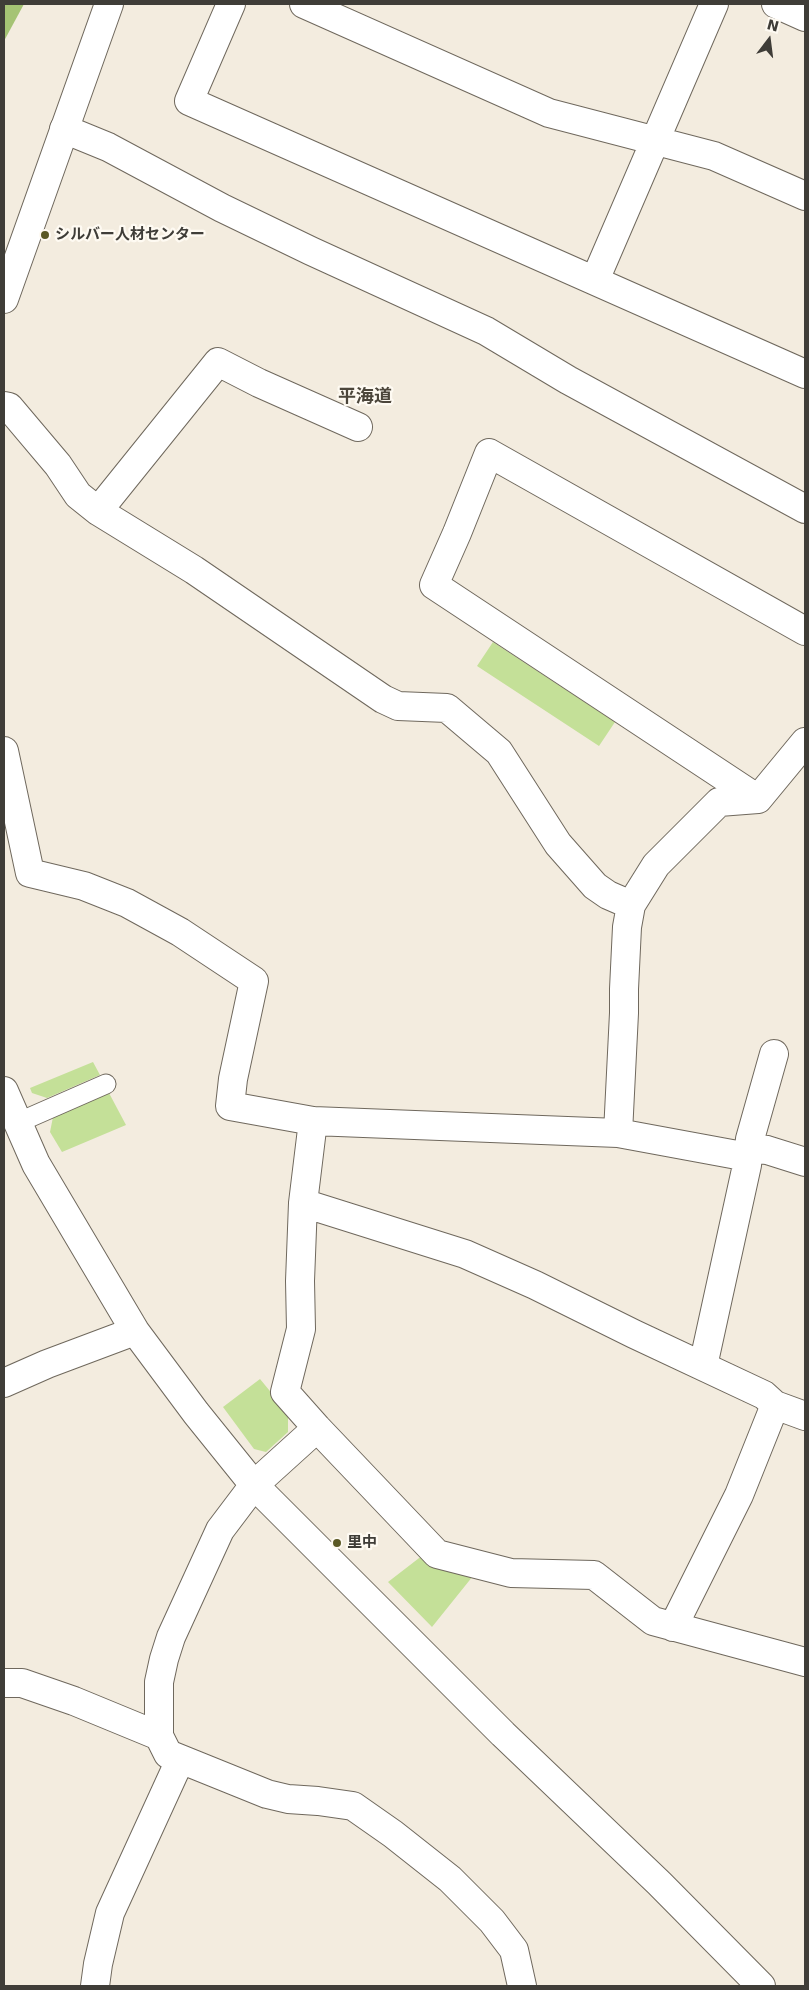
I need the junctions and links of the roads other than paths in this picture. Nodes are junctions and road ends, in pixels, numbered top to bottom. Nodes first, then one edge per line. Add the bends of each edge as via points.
1 (109, 4) edge
2 (231, 4) edge
3 (304, 4) edge
4 (714, 4) edge
5 (776, 4) edge
6 (805, 17) edge
7 (64, 129) junction
8 (654, 140) junction
9 (805, 196) edge
10 (594, 280) junction
11 (4, 299) edge
12 (805, 374) edge
13 (4, 406) edge
14 (358, 427) dead end
15 (805, 510) edge
16 (98, 511) junction
17 (805, 631) edge
18 (805, 742) edge
19 (4, 751) edge
20 (758, 799) junction
21 (10, 812) edge
22 (631, 905) junction
23 (774, 1054) dead end
24 (106, 1084) dead end
25 (4, 1091) edge
26 (313, 1121) junction
27 (17, 1123) junction
28 (618, 1133) junction
29 (748, 1153) junction
30 (805, 1162) edge
31 (304, 1204) junction
32 (135, 1331) junction
33 (703, 1366) junction
34 (4, 1383) edge
35 (775, 1405) junction
36 (805, 1416) edge
37 (317, 1428) junction
38 (254, 1485) junction
39 (673, 1628) junction
40 (805, 1662) edge
41 (4, 1682) edge
42 (159, 1736) junction
43 (180, 1760) junction
44 (95, 1986) edge
45 (522, 1986) edge
46 (761, 1986) edge

1 - 7 street
2 - 10 street via 189,101
3 - 8 street via 549,113
4 - 8 street
5 - 6 street
7 - 11 street
7 - 15 street via 108,147 311,251 486,330 568,380
8 - 9 street via 714,156
8 - 10 street
10 - 12 street
13 - 16 street via 9,407 58,465 78,495
14 - 16 street via 218,362
16 - 22 street via 194,570 383,699 398,706 447,708 499,752 558,844 595,886
17 - 20 street via 489,453 434,585
18 - 20 street
19 - 21 street
20 - 22 street via 719,802 656,865
21 - 26 street via 30,873 84,886 127,903 180,932 254,981 230,1106
22 - 28 street via 627,927
23 - 29 street
24 - 27 lane
25 - 27 street
26 - 28 street
26 - 31 street
27 - 32 street via 36,1164
28 - 29 street
29 - 30 street via 767,1150
29 - 33 street
31 - 33 street via 465,1254
31 - 37 street via 301,1329 285,1392
32 - 34 street
32 - 38 street
33 - 35 street via 764,1395
35 - 36 street
35 - 39 street via 739,1495
37 - 38 street
37 - 39 street via 437,1554 511,1573 594,1576 653,1621
38 - 42 street via 220,1530 171,1637 159,1682
38 - 46 street
39 - 40 street
41 - 42 street via 22,1683 74,1701
42 - 43 street via 168,1754
43 - 44 street via 110,1913
43 - 45 street via 267,1794 353,1806 450,1879 492,1921 514,1950

